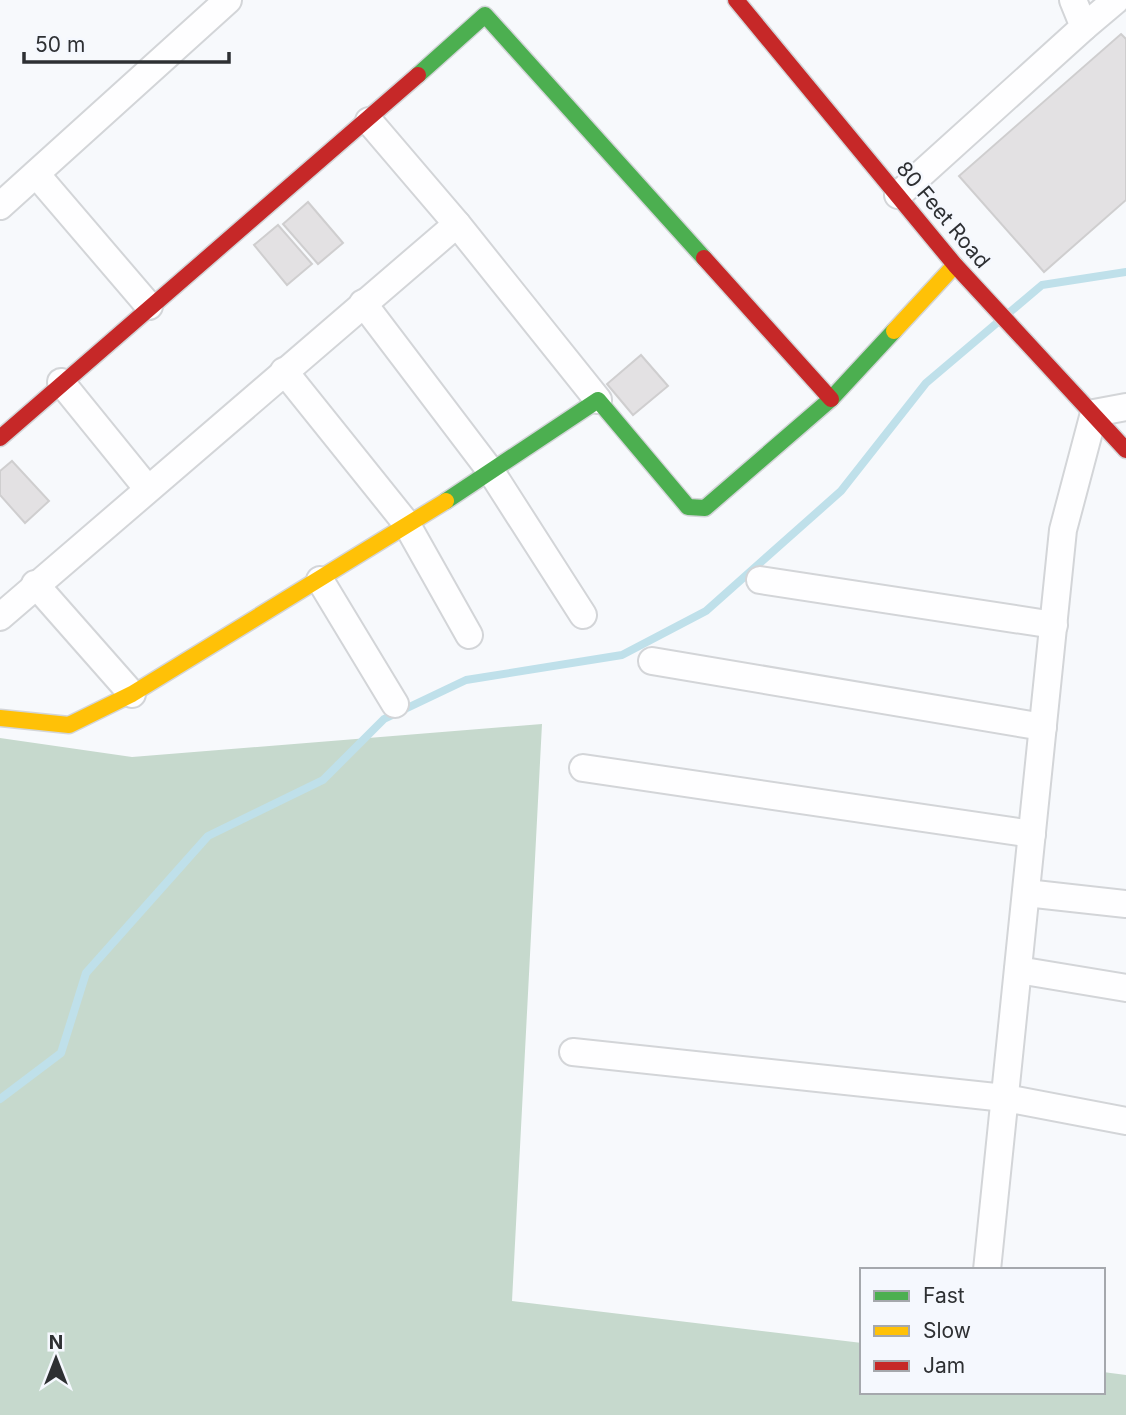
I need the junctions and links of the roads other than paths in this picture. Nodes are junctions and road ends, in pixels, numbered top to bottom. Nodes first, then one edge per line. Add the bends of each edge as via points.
1 (228, 0) edge
2 (736, 0) edge
3 (1073, 0) edge
4 (1116, 0) edge
5 (1084, 27) junction
6 (369, 121) junction
7 (36, 174) junction
8 (898, 195) junction
9 (0, 206) edge
10 (457, 224) junction
11 (955, 265) junction
12 (363, 303) junction
13 (149, 306) junction
14 (284, 371) junction
15 (61, 382) junction
16 (831, 399) junction
17 (598, 400) junction
18 (1126, 407) edge
19 (1094, 413) junction
20 (0, 438) edge
21 (1126, 450) edge
22 (492, 472) junction
23 (147, 488) junction
24 (406, 523) junction
25 (320, 580) junction
26 (760, 580) dead end
27 (35, 584) junction
28 (583, 615) dead end
29 (0, 617) edge
30 (1054, 625) junction
31 (469, 635) dead end
32 (652, 661) dead end
33 (132, 694) junction
34 (395, 704) dead end
35 (0, 718) edge
36 (1043, 727) junction
37 (583, 768) dead end
38 (1032, 834) junction
39 (1026, 893) junction
40 (1126, 904) edge
41 (1018, 970) junction
42 (1126, 988) edge
43 (573, 1052) dead end
44 (1005, 1098) junction
45 (1126, 1121) edge
46 (987, 1268) edge

1 - 7 street
2 - 8 street, 80 Feet Road
3 - 5 street
4 - 5 street
5 - 8 street
6 - 10 street
6 - 13 street
6 - 16 street via 485,15
7 - 9 street
7 - 13 street
8 - 11 street, 80 Feet Road
10 - 12 street
10 - 17 street
11 - 16 street
11 - 19 street, 80 Feet Road
12 - 14 street
12 - 22 street
13 - 15 street
14 - 23 street
14 - 24 street
15 - 20 street
15 - 23 street
16 - 17 street via 705,508 688,507
17 - 22 street
18 - 19 street
19 - 21 street, 80 Feet Road
19 - 30 street via 1063,530
22 - 24 street
22 - 28 street
23 - 27 street
24 - 25 street
24 - 31 street
25 - 33 street
25 - 34 street
26 - 30 street
27 - 29 street
27 - 33 street
30 - 36 street
32 - 36 street
33 - 35 street via 69,725
36 - 38 street
37 - 38 street
38 - 39 street
39 - 40 street
39 - 41 street
41 - 42 street
41 - 44 street
43 - 44 street
44 - 45 street
44 - 46 street

